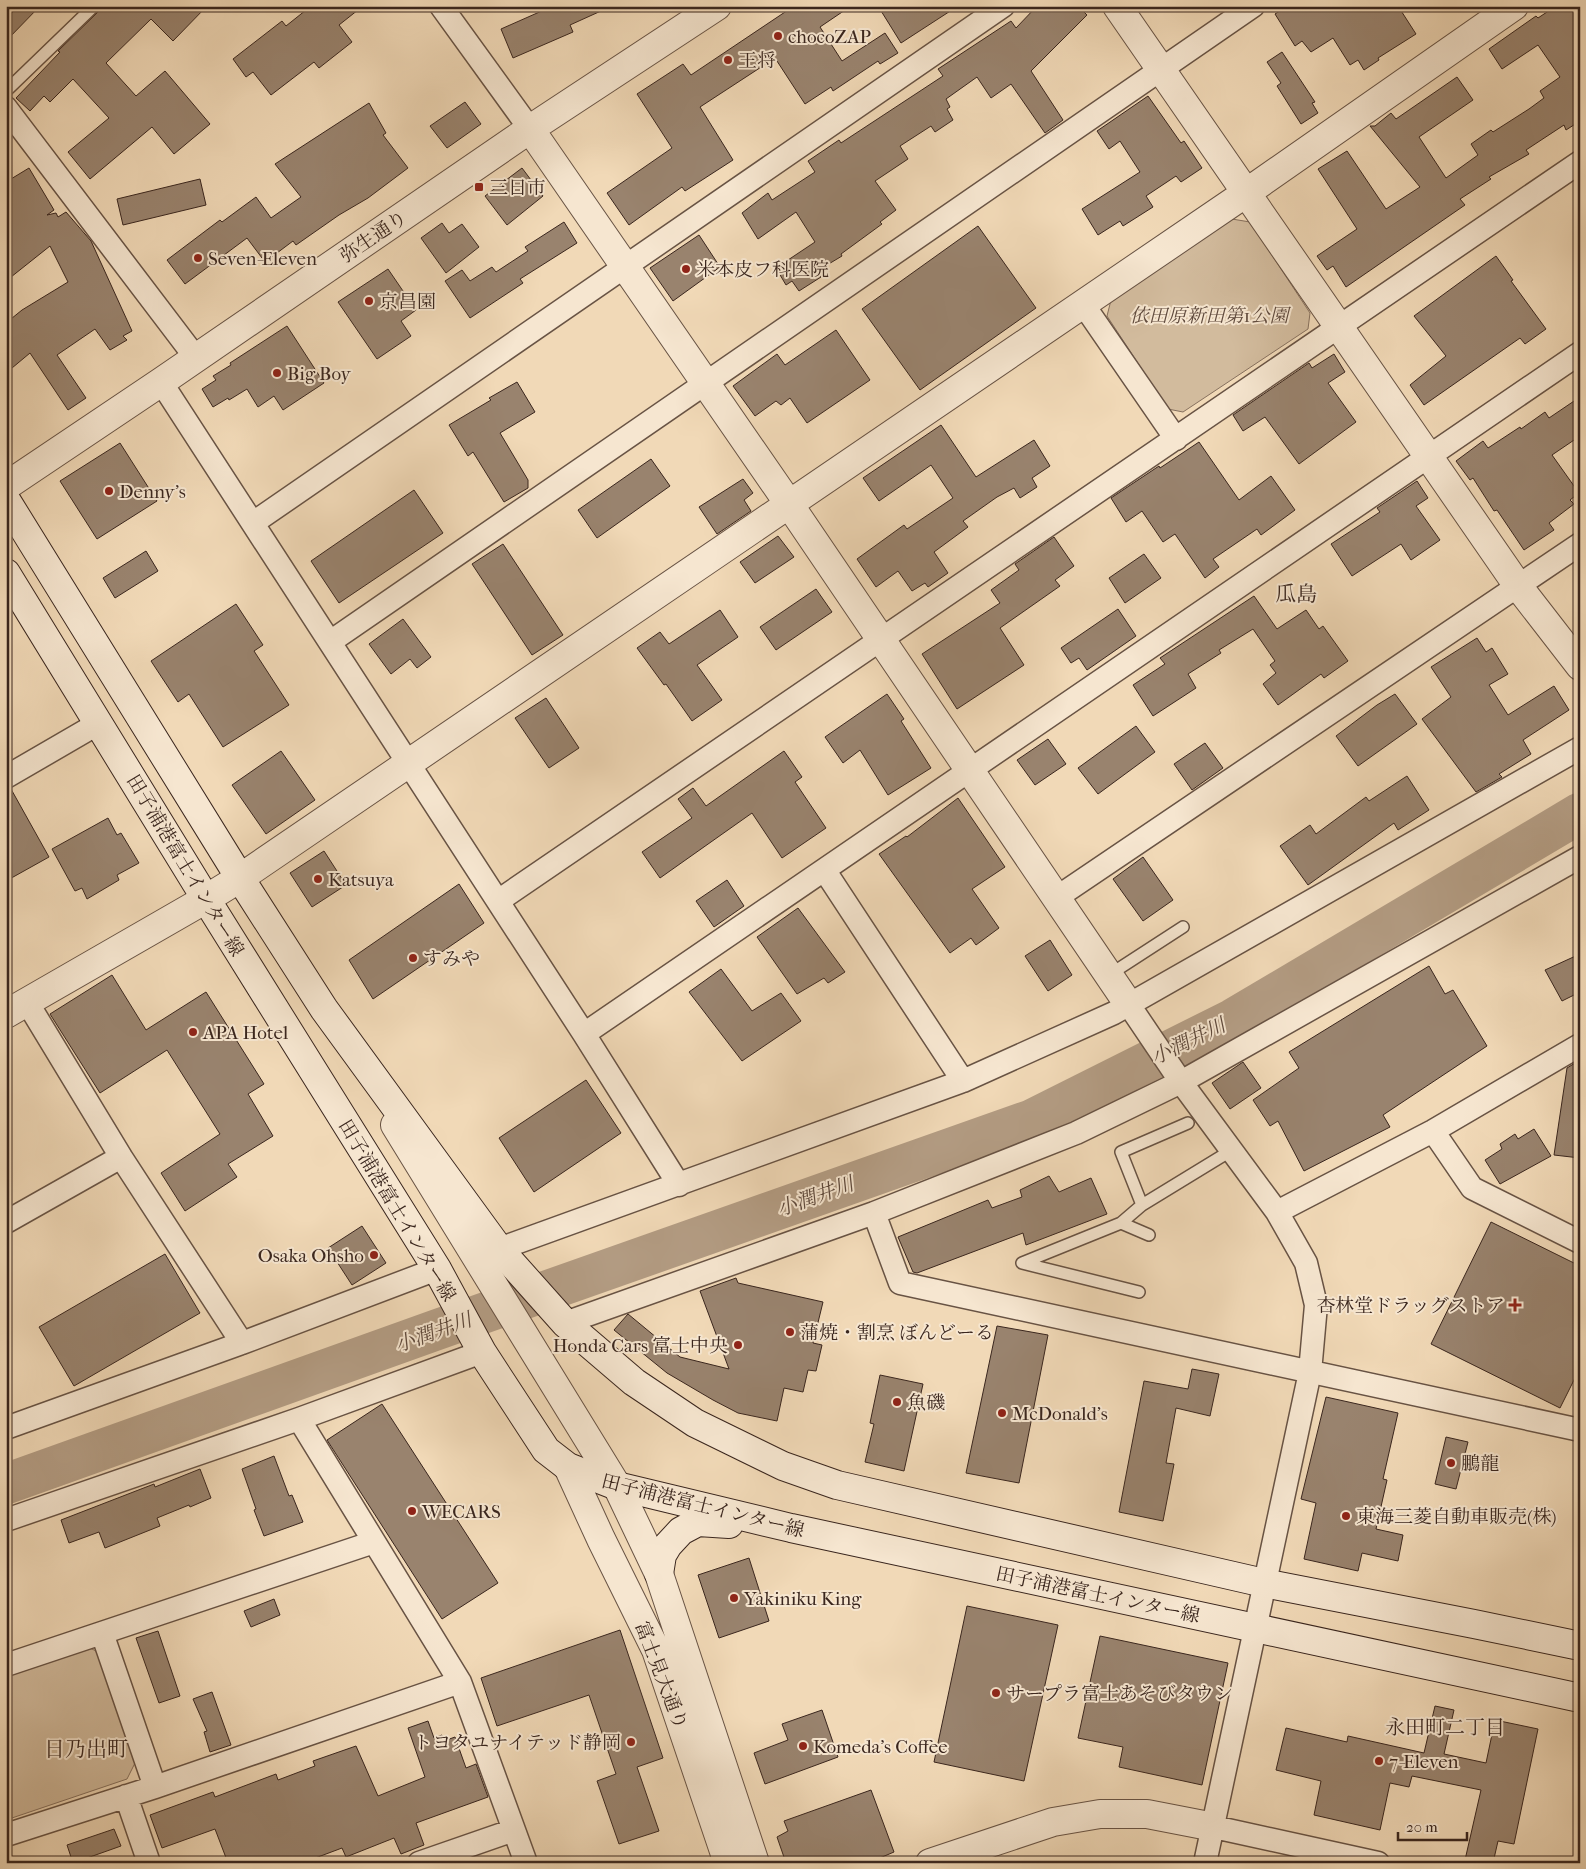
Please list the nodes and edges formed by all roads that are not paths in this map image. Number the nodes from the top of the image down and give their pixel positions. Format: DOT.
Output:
graph roads {
  1 [pos="94,6"];
  2 [pos="441,6"];
  3 [pos="1002,6"];
  4 [pos="1117,6"];
  5 [pos="1252,6"];
  6 [pos="1514,6"];
  7 [pos="707,9"];
  8 [pos="1162,69"];
  9 [pos="6,91"];
  10 [pos="6,108"];
  11 [pos="530,129"];
  12 [pos="1580,162"];
  13 [pos="1246,192"];
  14 [pos="624,266"];
  15 [pos="1083,304"];
  16 [pos="1338,327"];
  17 [pos="1580,353"];
  18 [pos="196,358"];
  19 [pos="161,382"];
  20 [pos="705,383"];
  21 [pos="1176,439"];
  22 [pos="1428,457"];
  23 [pos="6,486"];
  24 [pos="6,500"];
  25 [pos="789,504"];
  26 [pos="253,523"];
  27 [pos="1580,544"];
  28 [pos="6,573"];
  29 [pos="1518,586"];
  30 [pos="882,639"];
  31 [pos="330,642"];
  32 [pos="1580,666"];
  33 [pos="99,723"];
  34 [pos="1580,748"];
  35 [pos="409,764"];
  36 [pos="970,769"];
  37 [pos="6,777"];
  38 [pos="1580,857"];
  39 [pos="824,871"];
  40 [pos="240,878"];
  41 [pos="1056,898"];
  42 [pos="206,899"];
  43 [pos="498,901"];
  44 [pos="1183,927"];
  45 [pos="1108,975"];
  46 [pos="1129,1006"];
  47 [pos="17,1008"];
  48 [pos="324,1009"];
  49 [pos="584,1034"];
  50 [pos="1580,1045"];
  51 [pos="963,1081"];
  52 [pos="1181,1082"];
  53 [pos="1188,1122"];
  54 [pos="1433,1131"];
  55 [pos="1232,1150"];
  56 [pos="121,1157"];
  57 [pos="680,1185"];
  58 [pos="1142,1205"];
  59 [pos="874,1212"];
  60 [pos="1277,1212"];
  61 [pos="6,1222"];
  62 [pos="1121,1224"];
  63 [pos="1149,1235"];
  64 [pos="1580,1242"];
  65 [pos="499,1249"];
  66 [pos="437,1269"];
  67 [pos="1139,1292"];
  68 [pos="565,1323"];
  69 [pos="242,1343"];
  70 [pos="482,1352"];
  71 [pos="1310,1372"];
  72 [pos="298,1419"];
  73 [pos="6,1428"];
  74 [pos="1580,1430"];
  75 [pos="568,1466"];
  76 [pos="617,1486"];
  77 [pos="6,1520"];
  78 [pos="790,1528"];
  79 [pos="374,1542"];
  80 [pos="658,1574"];
  81 [pos="1264,1583"];
  82 [pos="1255,1628"];
  83 [pos="102,1633"];
  84 [pos="1580,1646"];
  85 [pos="6,1665"];
  86 [pos="460,1682"];
  87 [pos="1580,1698"];
  88 [pos="155,1787"];
  89 [pos="126,1796"];
  90 [pos="1214,1827"];
  91 [pos="514,1830"];
  92 [pos="6,1835"];
  93 [pos="149,1863"];
  94 [pos="419,1863"];
  95 [pos="526,1863"];
  96 [pos="728,1863"];
  97 [pos="755,1863"];
  98 [pos="930,1863"];
  99 [pos="1206,1863"];
  100 [pos="1378,1863"];
  1 -- 9 [label="lane"];
  2 -- 11 [label="street"];
  3 -- 14 [label="street"];
  4 -- 8 [label="street"];
  5 -- 8 [label="street"];
  6 -- 13 [label="street"];
  7 -- 11 [label="street, 弥生通り"];
  8 -- 13 [label="street"];
  8 -- 20 [label="street"];
  10 -- 18 [label="street"];
  11 -- 14 [label="street"];
  11 -- 18 [label="street, 弥生通り"];
  12 -- 16 [label="street"];
  13 -- 15 [label="street"];
  13 -- 16 [label="street"];
  14 -- 20 [label="street"];
  14 -- 26 [label="street"];
  15 -- 21 [label="street"];
  15 -- 25 [label="street"];
  16 -- 21 [label="street"];
  16 -- 22 [label="street"];
  17 -- 22 [label="street"];
  18 -- 19 [label="street, 弥生通り"];
  19 -- 23 [label="street, 弥生通り"];
  19 -- 26 [label="street"];
  20 -- 25 [label="street"];
  20 -- 31 [label="street"];
  21 -- 30 [label="street"];
  22 -- 29 [label="street"];
  22 -- 36 [label="street"];
  24 -- 40 [label="street, 田子浦港富士インター線"];
  25 -- 30 [label="street"];
  25 -- 35 [label="street"];
  26 -- 31 [label="street"];
  27 -- 29 [label="street"];
  28 -- 33 [label="street, 田子浦港富士インター線"];
  29 -- 32 [label="street"];
  29 -- 41 [label="street"];
  30 -- 36 [label="street"];
  30 -- 43 [label="street"];
  31 -- 35 [label="street"];
  33 -- 37 [label="street"];
  33 -- 42 [label="street, 田子浦港富士インター線"];
  34 -- 46 [label="street"];
  35 -- 40 [label="street"];
  35 -- 43 [label="street"];
  36 -- 39 [label="street"];
  36 -- 41 [label="street"];
  38 -- 52 [label="street"];
  39 -- 49 [label="street"];
  39 -- 51 [label="street"];
  40 -- 42 [label="street"];
  40 -- 48 [label="street, 田子浦港富士インター線"];
  41 -- 45 [label="street"];
  42 -- 47 [label="street"];
  42 -- 66 [label="street, 田子浦港富士インター線"];
  43 -- 49 [label="street"];
  44 -- 45 [label="lane"];
  45 -- 46 [label="street"];
  46 -- 51 [label="street"];
  46 -- 52 [label="street"];
  47 -- 56 [label="street"];
  48 -- 65 [label="street, 田子浦港富士インター線"];
  48 -- 76 [label="street, 富士見大通り"];
  49 -- 57 [label="street"];
  50 -- 54 [label="street"];
  51 -- 57 [label="street"];
  52 -- 55 [label="street"];
  52 -- 59 [label="street"];
  53 -- 58 [label="lane"];
  54 -- 60 [label="street"];
  54 -- 64 [label="street"];
  55 -- 58 [label="lane"];
  55 -- 60 [label="street"];
  56 -- 61 [label="street"];
  56 -- 69 [label="street"];
  57 -- 65 [label="street"];
  58 -- 62 [label="lane"];
  59 -- 68 [label="street"];
  59 -- 71 [label="street"];
  60 -- 71 [label="street"];
  62 -- 63 [label="lane"];
  62 -- 67 [label="lane"];
  65 -- 68 [label="street, 田子浦港富士インター線"];
  66 -- 69 [label="street"];
  66 -- 70 [label="street, 田子浦港富士インター線"];
  68 -- 81 [label="street, 田子浦港富士インター線"];
  69 -- 73 [label="street"];
  70 -- 72 [label="street"];
  70 -- 75 [label="street, 田子浦港富士インター線"];
  71 -- 74 [label="street"];
  71 -- 81 [label="street"];
  72 -- 77 [label="street"];
  72 -- 79 [label="street"];
  75 -- 76 [label="street, 田子浦港富士インター線"];
  75 -- 96 [label="street, 富士見大通り"];
  76 -- 78 [label="street, 田子浦港富士インター線"];
  76 -- 80 [label="street, 富士見大通り"];
  78 -- 80 [label="street"];
  78 -- 82 [label="street, 田子浦港富士インター線"];
  79 -- 83 [label="street"];
  79 -- 86 [label="street"];
  80 -- 97 [label="street, 富士見大通り"];
  81 -- 82 [label="street"];
  81 -- 84 [label="street, 田子浦港富士インター線"];
  82 -- 87 [label="street, 田子浦港富士インター線"];
  82 -- 90 [label="street"];
  83 -- 85 [label="street"];
  83 -- 88 [label="street"];
  86 -- 88 [label="street"];
  86 -- 91 [label="street"];
  88 -- 89 [label="street"];
  89 -- 92 [label="street"];
  89 -- 93 [label="street"];
  90 -- 98 [label="street"];
  90 -- 99 [label="street"];
  90 -- 100 [label="street"];
  91 -- 94 [label="street"];
  91 -- 95 [label="street"];
}
